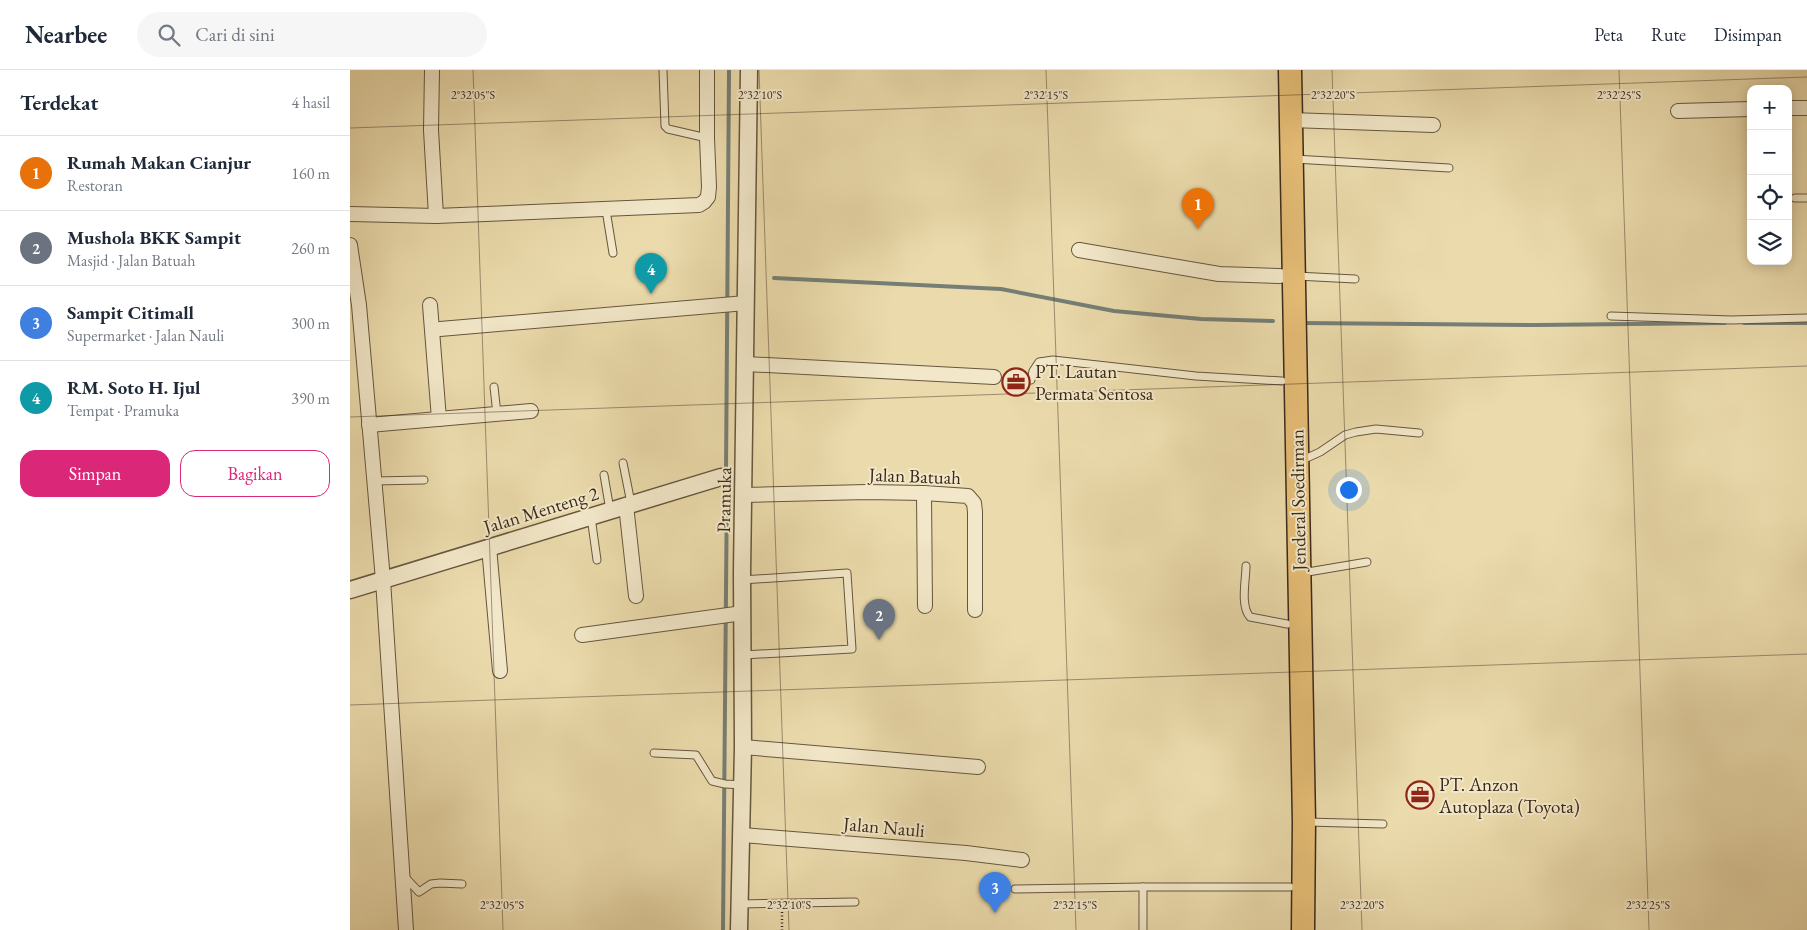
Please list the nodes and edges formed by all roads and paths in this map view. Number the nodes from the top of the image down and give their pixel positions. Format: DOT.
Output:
graph roads {
  1 [pos="432,70"];
  2 [pos="663,70"];
  3 [pos="707,70"];
  4 [pos="749,70"];
  5 [pos="1276,70"];
  6 [pos="1290,70"];
  7 [pos="1792,108"];
  8 [pos="1807,108"];
  9 [pos="1747,109"];
  10 [pos="1678,111"];
  11 [pos="1291,120"];
  12 [pos="1433,125"];
  13 [pos="706,138"];
  14 [pos="1292,159"];
  15 [pos="1449,168"];
  16 [pos="1795,198"];
  17 [pos="1807,198"];
  18 [pos="606,210"];
  19 [pos="350,214"];
  20 [pos="436,216"];
  21 [pos="350,245"];
  22 [pos="1079,250"];
  23 [pos="613,253"];
  24 [pos="1287,276"];
  25 [pos="1356,279"];
  26 [pos="739,304"];
  27 [pos="354,305"];
  28 [pos="430,305"];
  29 [pos="1611,316"];
  30 [pos="1807,318"];
  31 [pos="440,329"];
  32 [pos="746,364"];
  33 [pos="994,377"];
  34 [pos="1031,380"];
  35 [pos="1282,381"];
  36 [pos="494,387"];
  37 [pos="531,412"];
  38 [pos="497,414"];
  39 [pos="439,419"];
  40 [pos="369,425"];
  41 [pos="1419,433"];
  42 [pos="1298,462"];
  43 [pos="623,464"];
  44 [pos="733,474"];
  45 [pos="604,475"];
  46 [pos="424,480"];
  47 [pos="374,482"];
  48 [pos="924,493"];
  49 [pos="744,495"];
  50 [pos="629,504"];
  51 [pos="610,510"];
  52 [pos="1292,511"];
  53 [pos="591,516"];
  54 [pos="489,547"];
  55 [pos="597,560"];
  56 [pos="1367,562"];
  57 [pos="1246,566"];
  58 [pos="1299,573"];
  59 [pos="383,580"];
  60 [pos="742,580"];
  61 [pos="350,590"];
  62 [pos="636,596"];
  63 [pos="925,606"];
  64 [pos="975,610"];
  65 [pos="737,614"];
  66 [pos="1287,624"];
  67 [pos="582,635"];
  68 [pos="742,654"];
  69 [pos="500,671"];
  70 [pos="744,747"];
  71 [pos="654,753"];
  72 [pos="978,767"];
  73 [pos="743,785"];
  74 [pos="1304,822"];
  75 [pos="1383,824"];
  76 [pos="742,835"];
  77 [pos="1022,860"];
  78 [pos="402,874"];
  79 [pos="462,884"];
  80 [pos="1143,887"];
  81 [pos="1290,887"];
  82 [pos="1015,889"];
  83 [pos="855,902"];
  84 [pos="782,903"];
  85 [pos="740,904"];
  86 [pos="406,930"];
  87 [pos="739,930"];
  88 [pos="782,930"];
  89 [pos="1143,930"];
  90 [pos="1290,930"];
  91 [pos="1303,930"];
  1 -- 20 [label="street"];
  2 -- 13 [label="lane"];
  3 -- 13 [label="street"];
  4 -- 26 [label="street, Pramuka"];
  5 -- 24 [label="highway, Jenderal Soedirman"];
  6 -- 11 [label="highway, Jenderal Soedirman"];
  7 -- 8 [label="street"];
  9 -- 10 [label="street"];
  11 -- 12 [label="street"];
  11 -- 14 [label="highway, Jenderal Soedirman"];
  13 -- 18 [label="street"];
  14 -- 15 [label="lane"];
  14 -- 24 [label="highway, Jenderal Soedirman"];
  16 -- 17 [label="lane"];
  18 -- 20 [label="street"];
  18 -- 23 [label="lane"];
  19 -- 20 [label="street"];
  21 -- 27 [label="street"];
  22 -- 24 [label="street"];
  24 -- 25 [label="lane"];
  24 -- 35 [label="highway, Jenderal Soedirman"];
  24 -- 42 [label="highway, Jenderal Soedirman"];
  26 -- 31 [label="street"];
  26 -- 32 [label="street, Pramuka"];
  27 -- 40 [label="street"];
  28 -- 39 [label="street"];
  29 -- 30 [label="lane"];
  32 -- 33 [label="street"];
  32 -- 44 [label="street, Pramuka"];
  34 -- 35 [label="lane"];
  35 -- 52 [label="highway, Jenderal Soedirman"];
  36 -- 38 [label="lane"];
  37 -- 38 [label="street"];
  38 -- 39 [label="street"];
  39 -- 40 [label="street"];
  40 -- 47 [label="street"];
  41 -- 42 [label="lane"];
  42 -- 52 [label="highway, Jenderal Soedirman"];
  43 -- 50 [label="lane"];
  44 -- 49 [label="street, Pramuka"];
  44 -- 50 [label="street, Jalan Menteng 2"];
  45 -- 51 [label="lane"];
  46 -- 47 [label="lane"];
  47 -- 59 [label="street"];
  48 -- 49 [label="street, Jalan Batuah"];
  48 -- 63 [label="street"];
  48 -- 64 [label="street, Jalan Batuah"];
  49 -- 60 [label="street, Pramuka"];
  50 -- 51 [label="street, Jalan Menteng 2"];
  50 -- 62 [label="street"];
  51 -- 53 [label="street, Jalan Menteng 2"];
  52 -- 58 [label="highway, Jenderal Soedirman"];
  52 -- 66 [label="highway, Jenderal Soedirman"];
  53 -- 54 [label="street, Jalan Menteng 2"];
  53 -- 55 [label="lane"];
  54 -- 59 [label="street, Jalan Menteng 2"];
  54 -- 69 [label="street"];
  56 -- 58 [label="lane"];
  57 -- 66 [label="lane"];
  58 -- 74 [label="highway, Jenderal Soedirman"];
  59 -- 61 [label="street, Jalan Menteng 2"];
  59 -- 78 [label="street"];
  60 -- 65 [label="street, Pramuka"];
  60 -- 68 [label="lane"];
  65 -- 67 [label="street"];
  65 -- 68 [label="street, Pramuka"];
  66 -- 81 [label="highway, Jenderal Soedirman"];
  68 -- 70 [label="street, Pramuka"];
  70 -- 72 [label="street"];
  70 -- 73 [label="street, Pramuka"];
  71 -- 73 [label="lane"];
  73 -- 76 [label="street, Pramuka"];
  74 -- 75 [label="lane"];
  74 -- 91 [label="highway, Jenderal Soedirman"];
  76 -- 77 [label="street, Jalan Nauli"];
  76 -- 85 [label="street, Pramuka"];
  78 -- 79 [label="lane"];
  78 -- 86 [label="street"];
  80 -- 81 [label="lane"];
  80 -- 82 [label="lane"];
  80 -- 89 [label="lane"];
  81 -- 90 [label="highway, Jenderal Soedirman"];
  83 -- 84 [label="lane"];
  84 -- 85 [label="lane"];
  84 -- 88 [label="path"];
  85 -- 87 [label="street, Pramuka"];
}
